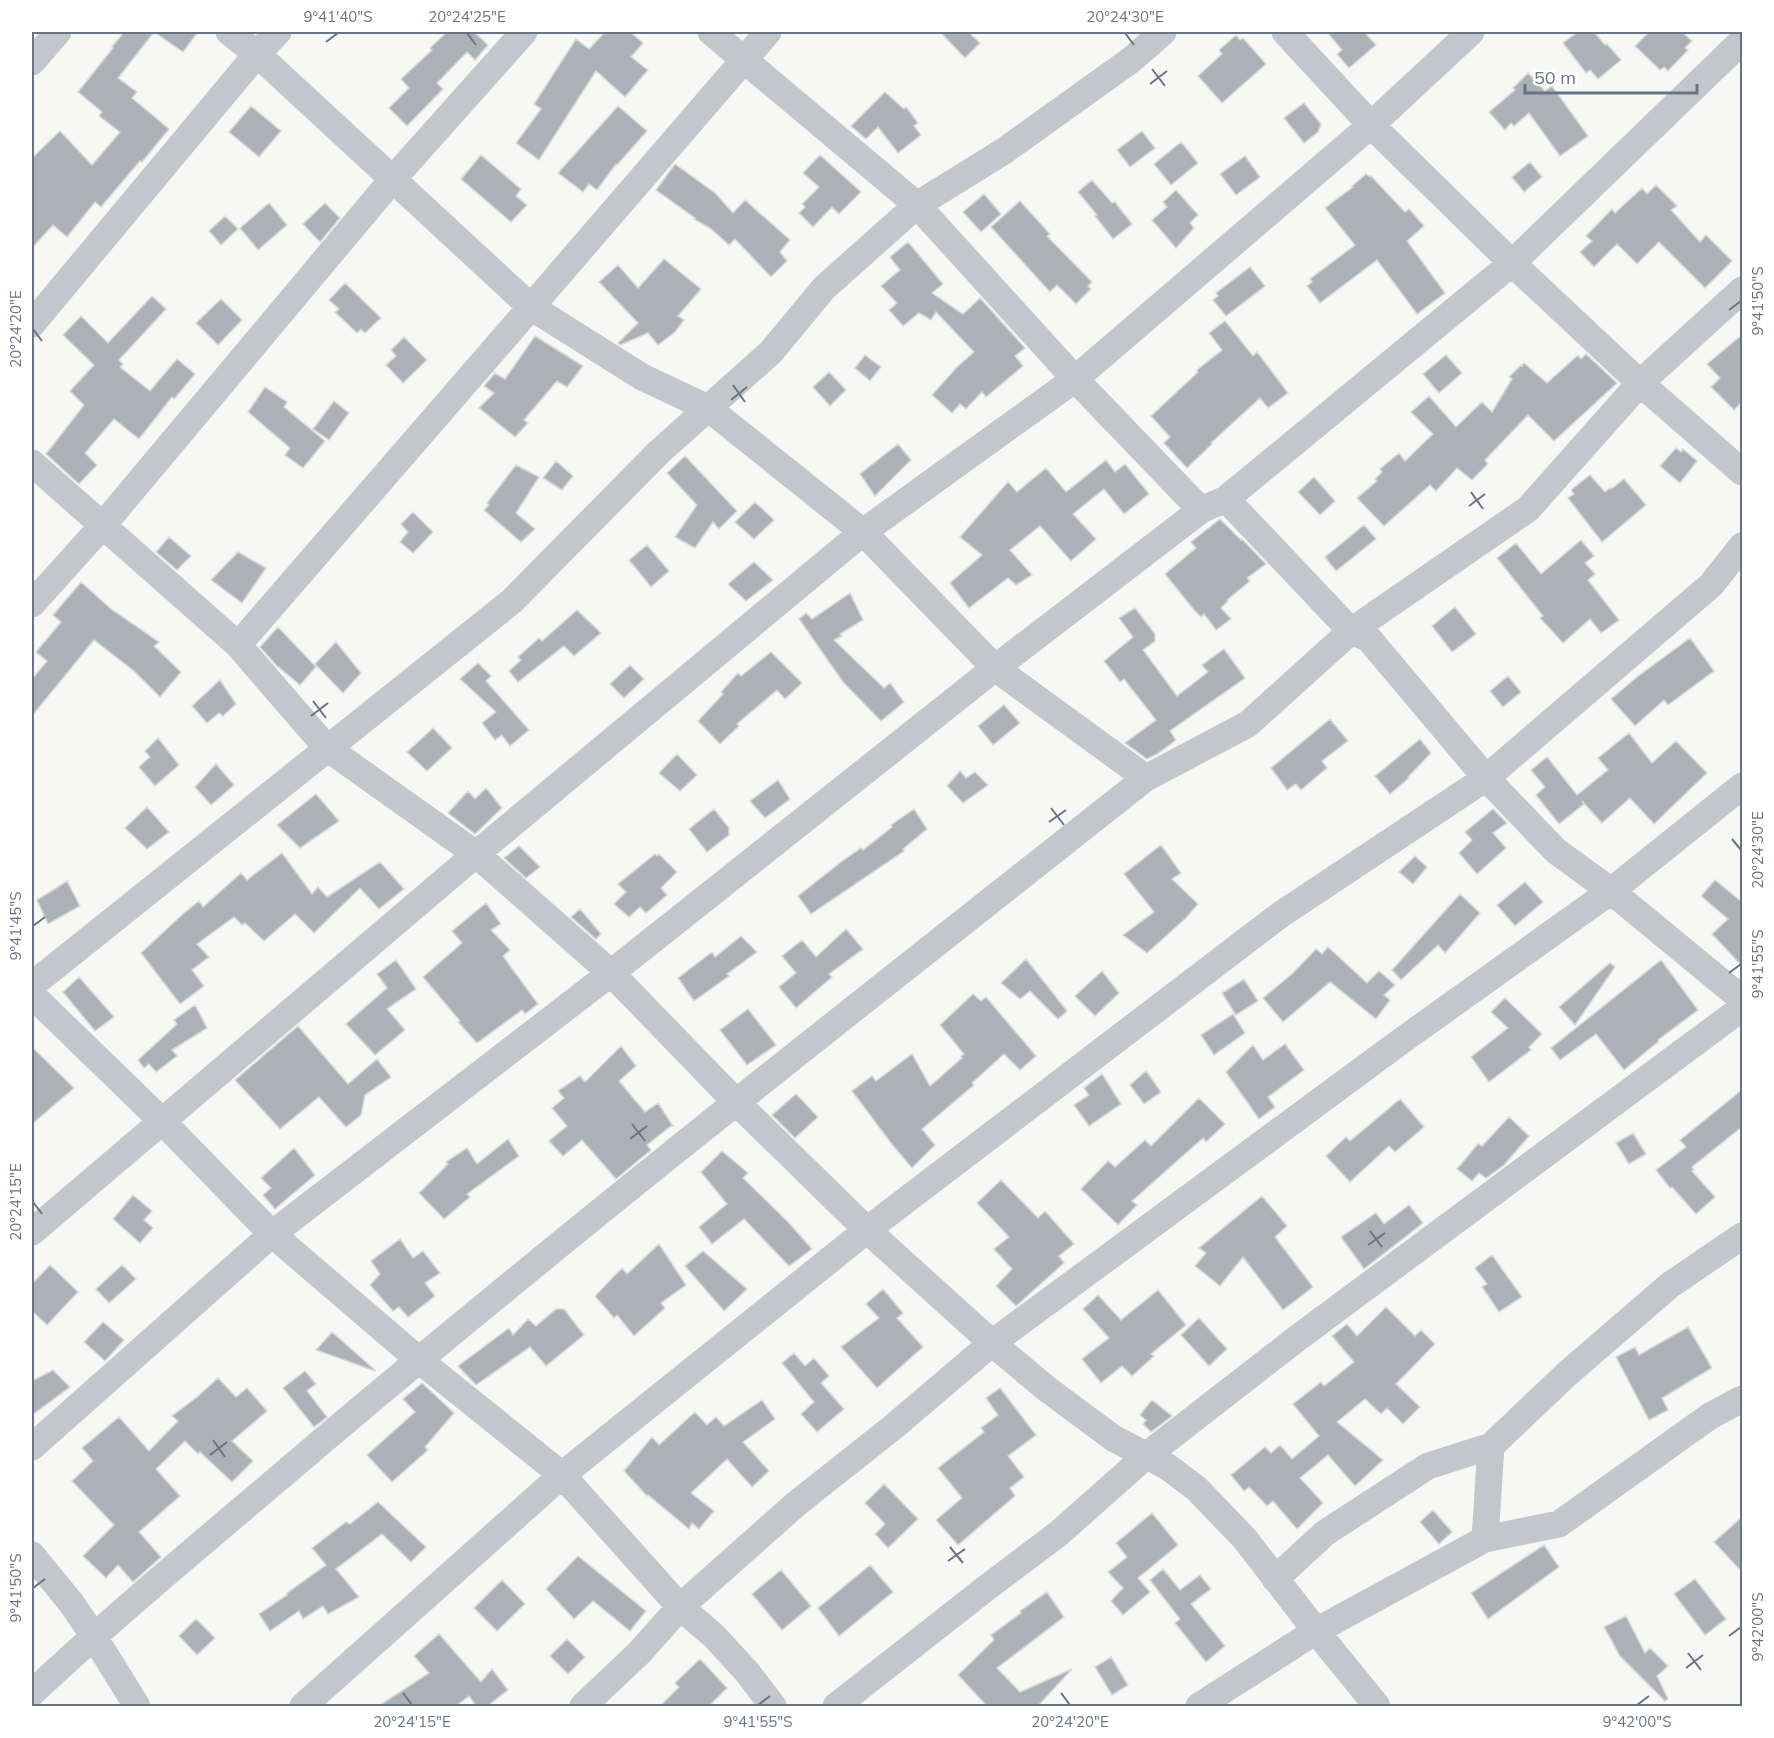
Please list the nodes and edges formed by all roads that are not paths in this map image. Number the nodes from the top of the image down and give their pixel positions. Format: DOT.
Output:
graph roads {
  1 [pos="58,32"];
  2 [pos="229,32"];
  3 [pos="278,32"];
  4 [pos="524,32"];
  5 [pos="711,32"];
  6 [pos="768,32"];
  7 [pos="1163,32"];
  8 [pos="1285,32"];
  9 [pos="1471,32"];
  10 [pos="1743,41"];
  11 [pos="257,54"];
  12 [pos="744,59"];
  13 [pos="32,62"];
  14 [pos="1371,125"];
  15 [pos="392,180"];
  16 [pos="917,205"];
  17 [pos="1512,263"];
  18 [pos="1743,290"];
  19 [pos="531,307"];
  20 [pos="32,324"];
  21 [pos="1075,379"];
  22 [pos="1640,383"];
  23 [pos="708,408"];
  24 [pos="32,463"];
  25 [pos="1743,472"];
  26 [pos="1226,499"];
  27 [pos="1201,510"];
  28 [pos="102,525"];
  29 [pos="863,532"];
  30 [pos="1743,546"];
  31 [pos="32,604"];
  32 [pos="1351,631"];
  33 [pos="238,645"];
  34 [pos="995,668"];
  35 [pos="327,748"];
  36 [pos="1146,778"];
  37 [pos="1486,778"];
  38 [pos="1743,786"];
  39 [pos="476,854"];
  40 [pos="1611,891"];
  41 [pos="611,973"];
  42 [pos="32,985"];
  43 [pos="32,995"];
  44 [pos="1743,999"];
  45 [pos="1743,1008"];
  46 [pos="736,1102"];
  47 [pos="162,1121"];
  48 [pos="867,1230"];
  49 [pos="32,1232"];
  50 [pos="273,1234"];
  51 [pos="1743,1236"];
  52 [pos="992,1343"];
  53 [pos="419,1360"];
  54 [pos="1743,1399"];
  55 [pos="1491,1446"];
  56 [pos="32,1447"];
  57 [pos="1147,1455"];
  58 [pos="562,1475"];
  59 [pos="1485,1539"];
  60 [pos="32,1555"];
  61 [pos="1275,1579"];
  62 [pos="680,1607"];
  63 [pos="1316,1631"];
  64 [pos="93,1635"];
  65 [pos="32,1693"];
  66 [pos="137,1707"];
  67 [pos="303,1707"];
  68 [pos="583,1707"];
  69 [pos="773,1707"];
  70 [pos="836,1707"];
  71 [pos="1199,1707"];
  72 [pos="1377,1707"];
  1 -- 13 [label="street"];
  2 -- 11 [label="street"];
  3 -- 11 [label="street"];
  4 -- 15 [label="street"];
  5 -- 12 [label="street"];
  6 -- 12 [label="street"];
  7 -- 16 [label="street"];
  8 -- 14 [label="street"];
  9 -- 14 [label="street"];
  10 -- 17 [label="street"];
  11 -- 15 [label="street"];
  11 -- 20 [label="street"];
  12 -- 16 [label="street"];
  12 -- 19 [label="street"];
  14 -- 17 [label="street"];
  14 -- 21 [label="street"];
  15 -- 19 [label="street"];
  15 -- 28 [label="street"];
  16 -- 21 [label="street"];
  16 -- 23 [label="street"];
  17 -- 22 [label="street"];
  17 -- 26 [label="street"];
  18 -- 22 [label="street"];
  19 -- 23 [label="street"];
  19 -- 33 [label="street"];
  21 -- 27 [label="street"];
  21 -- 29 [label="street"];
  22 -- 25 [label="street"];
  22 -- 32 [label="street"];
  23 -- 29 [label="street"];
  23 -- 35 [label="street"];
  24 -- 28 [label="street"];
  26 -- 27 [label="street"];
  26 -- 32 [label="street"];
  27 -- 34 [label="street"];
  28 -- 31 [label="street"];
  28 -- 33 [label="street"];
  29 -- 34 [label="street"];
  29 -- 39 [label="street"];
  30 -- 37 [label="street"];
  32 -- 36 [label="street"];
  32 -- 37 [label="street"];
  33 -- 35 [label="street"];
  34 -- 36 [label="street"];
  34 -- 41 [label="street"];
  35 -- 39 [label="street"];
  35 -- 42 [label="street"];
  36 -- 46 [label="street"];
  37 -- 40 [label="street"];
  37 -- 48 [label="street"];
  38 -- 40 [label="street"];
  39 -- 41 [label="street"];
  39 -- 47 [label="street"];
  40 -- 44 [label="street"];
  40 -- 52 [label="street"];
  41 -- 46 [label="street"];
  41 -- 50 [label="street"];
  43 -- 47 [label="street"];
  45 -- 57 [label="street"];
  46 -- 48 [label="street"];
  46 -- 53 [label="street"];
  47 -- 49 [label="street"];
  47 -- 50 [label="street"];
  48 -- 52 [label="street"];
  48 -- 58 [label="street"];
  50 -- 53 [label="street"];
  50 -- 56 [label="street"];
  51 -- 55 [label="street"];
  52 -- 57 [label="street"];
  52 -- 62 [label="street"];
  53 -- 58 [label="street"];
  53 -- 64 [label="street"];
  54 -- 59 [label="street"];
  55 -- 59 [label="street"];
  55 -- 61 [label="street"];
  57 -- 61 [label="street"];
  57 -- 70 [label="street"];
  58 -- 62 [label="street"];
  58 -- 67 [label="street"];
  59 -- 63 [label="street"];
  60 -- 64 [label="street"];
  61 -- 63 [label="street"];
  62 -- 68 [label="street"];
  62 -- 69 [label="street"];
  63 -- 71 [label="street"];
  63 -- 72 [label="street"];
  64 -- 65 [label="street"];
  64 -- 66 [label="street"];
}
